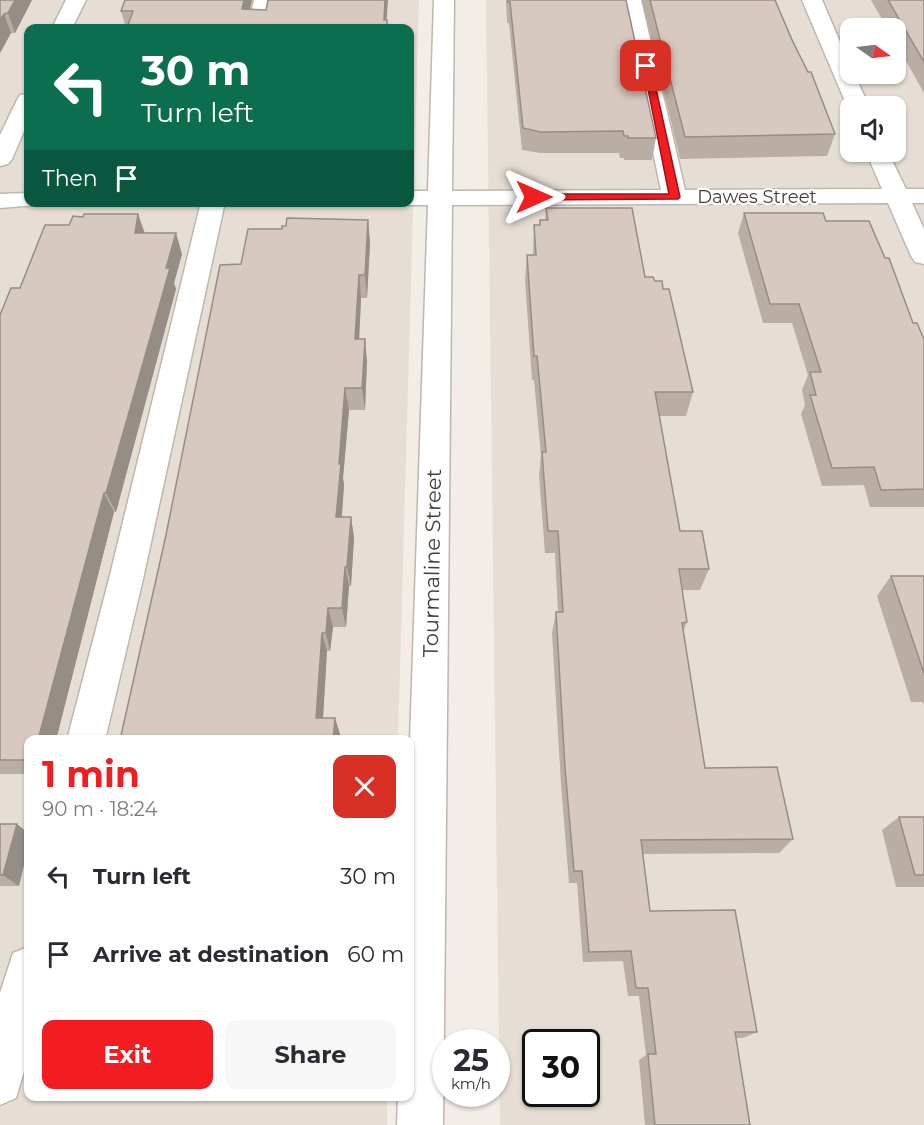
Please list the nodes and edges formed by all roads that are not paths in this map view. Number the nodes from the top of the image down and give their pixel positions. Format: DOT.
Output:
graph roads {
  1 [pos="76,0"];
  2 [pos="264,0"];
  3 [pos="444,0"];
  4 [pos="631,0"];
  5 [pos="812,0"];
  6 [pos="65,24"];
  7 [pos="259,24"];
  8 [pos="854,96"];
  9 [pos="24,108"];
  10 [pos="0,159"];
  11 [pos="882,162"];
  12 [pos="897,196"];
  13 [pos="924,196"];
  14 [pos="675,197"];
  15 [pos="425,198"];
  16 [pos="24,200"];
  17 [pos="0,201"];
  18 [pos="212,207"];
  19 [pos="924,256"];
  20 [pos="87,735"];
  21 [pos="24,984"];
  22 [pos="0,1082"];
  23 [pos="420,1125"];
  1 -- 6 [label="street"];
  2 -- 7 [label="street"];
  3 -- 15 [label="street, Tourmaline Street"];
  4 -- 14 [label="street"];
  5 -- 8 [label="street"];
  9 -- 10 [label="street"];
  11 -- 12 [label="street"];
  12 -- 13 [label="street, Dawes Street"];
  12 -- 14 [label="street, Dawes Street"];
  12 -- 19 [label="street"];
  14 -- 15 [label="street, Dawes Street"];
  15 -- 23 [label="street, Tourmaline Street"];
  16 -- 17 [label="street"];
  18 -- 20 [label="street"];
  21 -- 22 [label="street"];
}
